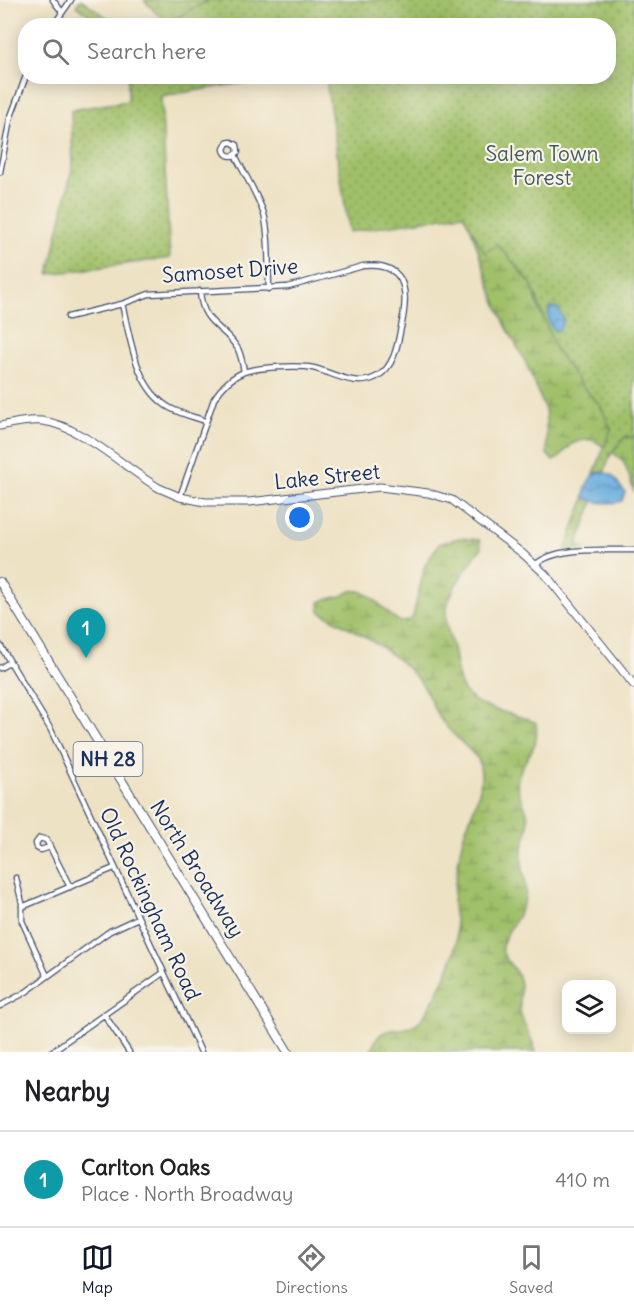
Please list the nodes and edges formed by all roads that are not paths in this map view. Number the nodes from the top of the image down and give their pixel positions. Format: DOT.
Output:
graph roads {
  1 [pos="53,0"];
  2 [pos="71,0"];
  3 [pos="62,12"];
  4 [pos="58,18"];
  5 [pos="23,84"];
  6 [pos="235,155"];
  7 [pos="0,172"];
  8 [pos="268,289"];
  9 [pos="200,291"];
  10 [pos="122,304"];
  11 [pos="68,317"];
  12 [pos="244,372"];
  13 [pos="205,421"];
  14 [pos="0,426"];
  15 [pos="180,497"];
  16 [pos="634,550"];
  17 [pos="536,565"];
  18 [pos="0,582"];
  19 [pos="0,645"];
  20 [pos="10,662"];
  21 [pos="0,668"];
  22 [pos="634,685"];
  23 [pos="50,847"];
  24 [pos="114,868"];
  25 [pos="16,878"];
  26 [pos="70,887"];
  27 [pos="22,907"];
  28 [pos="138,918"];
  29 [pos="164,973"];
  30 [pos="48,976"];
  31 [pos="0,1006"];
  32 [pos="104,1014"];
  33 [pos="60,1046"];
  34 [pos="51,1052"];
  35 [pos="64,1052"];
  36 [pos="129,1052"];
  37 [pos="201,1052"];
  38 [pos="288,1052"];
  1 -- 3 [label="street"];
  2 -- 3 [label="street"];
  3 -- 4 [label="street"];
  5 -- 7 [label="street"];
  6 -- 8 [label="street"];
  8 -- 9 [label="street, Samoset Drive"];
  8 -- 12 [label="street, Samoset Drive"];
  9 -- 10 [label="street, Samoset Drive"];
  9 -- 12 [label="street"];
  10 -- 11 [label="street, Samoset Drive"];
  10 -- 13 [label="street"];
  12 -- 13 [label="street"];
  13 -- 15 [label="street"];
  14 -- 15 [label="street, Lake Street"];
  15 -- 17 [label="street, Lake Street"];
  16 -- 17 [label="street"];
  17 -- 22 [label="street, Lake Street"];
  18 -- 38 [label="main road, North Broadway / NH 28"];
  19 -- 20 [label="street, Old Rockingham Road"];
  20 -- 21 [label="street"];
  20 -- 24 [label="street, Old Rockingham Road"];
  23 -- 26 [label="street"];
  24 -- 26 [label="street"];
  24 -- 28 [label="street, Old Rockingham Road"];
  25 -- 27 [label="street"];
  26 -- 27 [label="street"];
  27 -- 30 [label="street"];
  28 -- 29 [label="street, Old Rockingham Road"];
  28 -- 30 [label="street"];
  29 -- 32 [label="street"];
  29 -- 37 [label="street, Old Rockingham Road"];
  30 -- 31 [label="street"];
  32 -- 33 [label="street"];
  32 -- 36 [label="street"];
  33 -- 34 [label="street"];
  33 -- 35 [label="street"];
}
